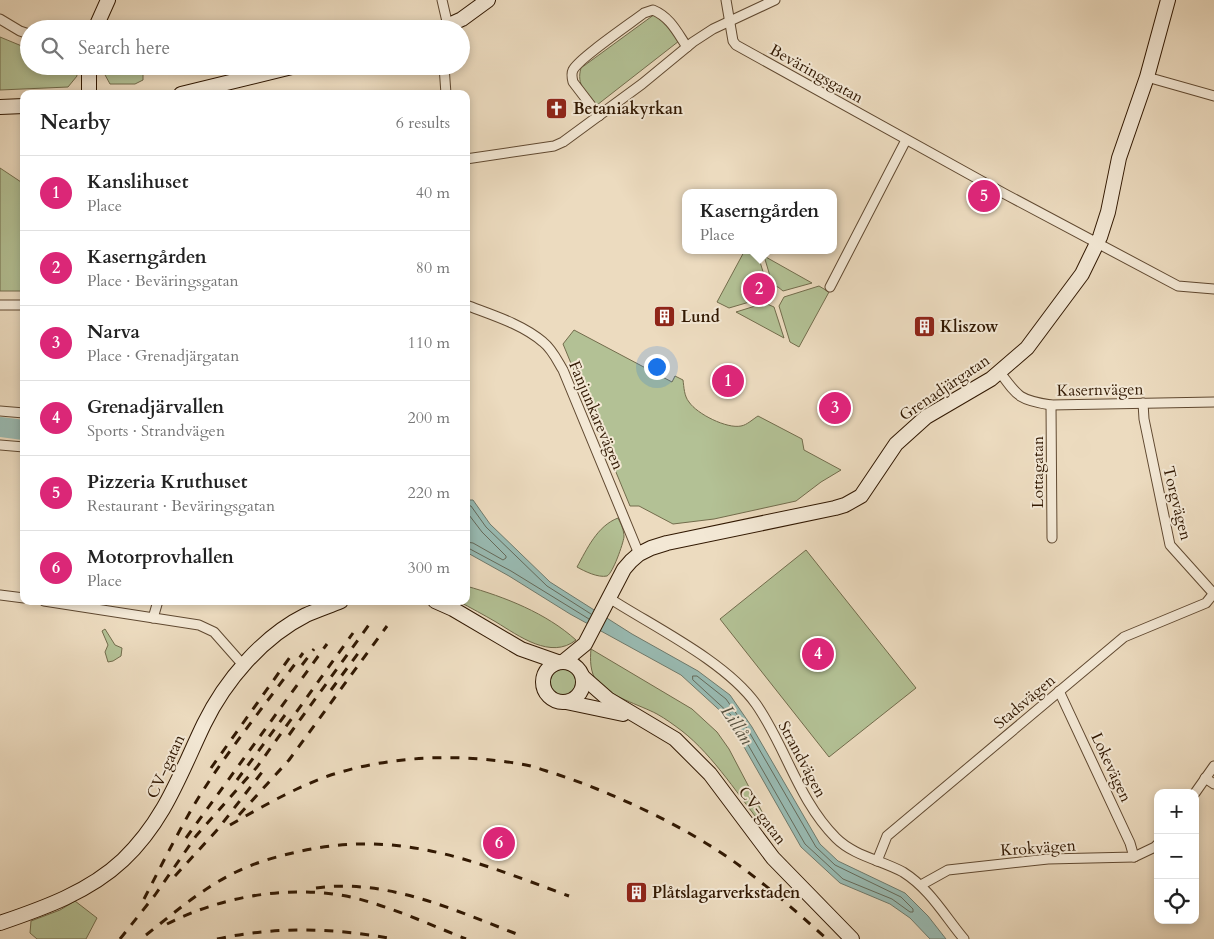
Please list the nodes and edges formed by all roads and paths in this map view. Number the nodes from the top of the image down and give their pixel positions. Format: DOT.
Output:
graph roads {
  1 [pos="108,0"];
  2 [pos="442,0"];
  3 [pos="488,0"];
  4 [pos="726,0"];
  5 [pos="775,0"];
  6 [pos="1168,0"];
  7 [pos="0,19"];
  8 [pos="99,20"];
  9 [pos="443,20"];
  10 [pos="460,20"];
  11 [pos="729,21"];
  12 [pos="20,31"];
  13 [pos="687,47"];
  14 [pos="88,75"];
  15 [pos="259,75"];
  16 [pos="445,75"];
  17 [pos="1148,77"];
  18 [pos="89,90"];
  19 [pos="197,90"];
  20 [pos="446,90"];
  21 [pos="1214,96"];
  22 [pos="20,106"];
  23 [pos="0,107"];
  24 [pos="598,116"];
  25 [pos="906,140"];
  26 [pos="470,158"];
  27 [pos="1097,243"];
  28 [pos="830,287"];
  29 [pos="1214,289"];
  30 [pos="0,305"];
  31 [pos="20,306"];
  32 [pos="470,307"];
  33 [pos="999,371"];
  34 [pos="1214,402"];
  35 [pos="1143,403"];
  36 [pos="1051,405"];
  37 [pos="0,411"];
  38 [pos="20,412"];
  39 [pos="0,445"];
  40 [pos="20,447"];
  41 [pos="1052,538"];
  42 [pos="639,554"];
  43 [pos="1214,594"];
  44 [pos="0,595"];
  45 [pos="20,598"];
  46 [pos="606,604"];
  47 [pos="70,605"];
  48 [pos="157,605"];
  49 [pos="331,605"];
  50 [pos="444,605"];
  51 [pos="153,618"];
  52 [pos="585,644"];
  53 [pos="521,649"];
  54 [pos="561,662"];
  55 [pos="244,666"];
  56 [pos="582,676"];
  57 [pos="542,682"];
  58 [pos="1059,691"];
  59 [pos="566,702"];
  60 [pos="641,718"];
  61 [pos="1214,766"];
  62 [pos="1205,778"];
  63 [pos="1214,784"];
  64 [pos="1197,789"];
  65 [pos="1154,847"];
  66 [pos="1134,857"];
  67 [pos="877,861"];
  68 [pos="922,885"];
  69 [pos="0,923"];
  70 [pos="852,939"];
  71 [pos="964,939"];
  1 -- 8 [label="street"];
  2 -- 9 [label="street"];
  3 -- 10 [label="street"];
  4 -- 11 [label="street, Beväringsgatan"];
  5 -- 11 [label="street"];
  6 -- 17 [label="street, Grenadjärgatan"];
  7 -- 12 [label="street"];
  11 -- 13 [label="street"];
  11 -- 25 [label="street, Beväringsgatan"];
  13 -- 24 [label="street"];
  13 -- 24 [label="street"];
  14 -- 18 [label="street"];
  15 -- 19 [label="street"];
  16 -- 20 [label="street"];
  17 -- 21 [label="street"];
  17 -- 27 [label="street, Grenadjärgatan"];
  22 -- 23 [label="street"];
  24 -- 26 [label="street"];
  25 -- 27 [label="street, Beväringsgatan"];
  25 -- 28 [label="street"];
  27 -- 29 [label="street, Beväringsgatan"];
  27 -- 33 [label="street, Grenadjärgatan"];
  30 -- 31 [label="street"];
  32 -- 42 [label="street, Fanjunkarevägen"];
  33 -- 36 [label="street, Kasernvägen"];
  33 -- 42 [label="street, Grenadjärgatan"];
  34 -- 35 [label="street, Kasernvägen"];
  35 -- 36 [label="street, Kasernvägen"];
  35 -- 43 [label="street, Torgvägen"];
  36 -- 41 [label="street, Lottagatan"];
  37 -- 38 [label="street"];
  39 -- 40 [label="street"];
  42 -- 46 [label="street, Grenadjärgatan"];
  43 -- 58 [label="street, Stadsvägen"];
  44 -- 45 [label="street"];
  46 -- 52 [label="street, Grenadjärgatan"];
  46 -- 67 [label="street, Strandvägen"];
  47 -- 51 [label="street"];
  48 -- 51 [label="street"];
  49 -- 55 [label="street, CV-gatan"];
  50 -- 53 [label="street"];
  51 -- 55 [label="street"];
  52 -- 54 [label="street, Grenadjärgatan"];
  52 -- 56 [label="street, Grenadjärgatan"];
  53 -- 54 [label="street"];
  53 -- 57 [label="street"];
  54 -- 56 [label="street"];
  54 -- 57 [label="street"];
  55 -- 69 [label="street, CV-gatan"];
  56 -- 59 [label="street"];
  56 -- 60 [label="street, CV-gatan"];
  57 -- 59 [label="street"];
  58 -- 66 [label="street, Lokevägen"];
  58 -- 67 [label="street, Stadsvägen"];
  59 -- 60 [label="street, CV-gatan"];
  60 -- 70 [label="street, CV-gatan"];
  61 -- 62 [label="street"];
  62 -- 63 [label="street"];
  62 -- 64 [label="street"];
  65 -- 66 [label="street, Krokvägen"];
  66 -- 68 [label="street, Krokvägen"];
  67 -- 68 [label="street, Strandvägen"];
  68 -- 71 [label="street, Strandvägen"];
}
